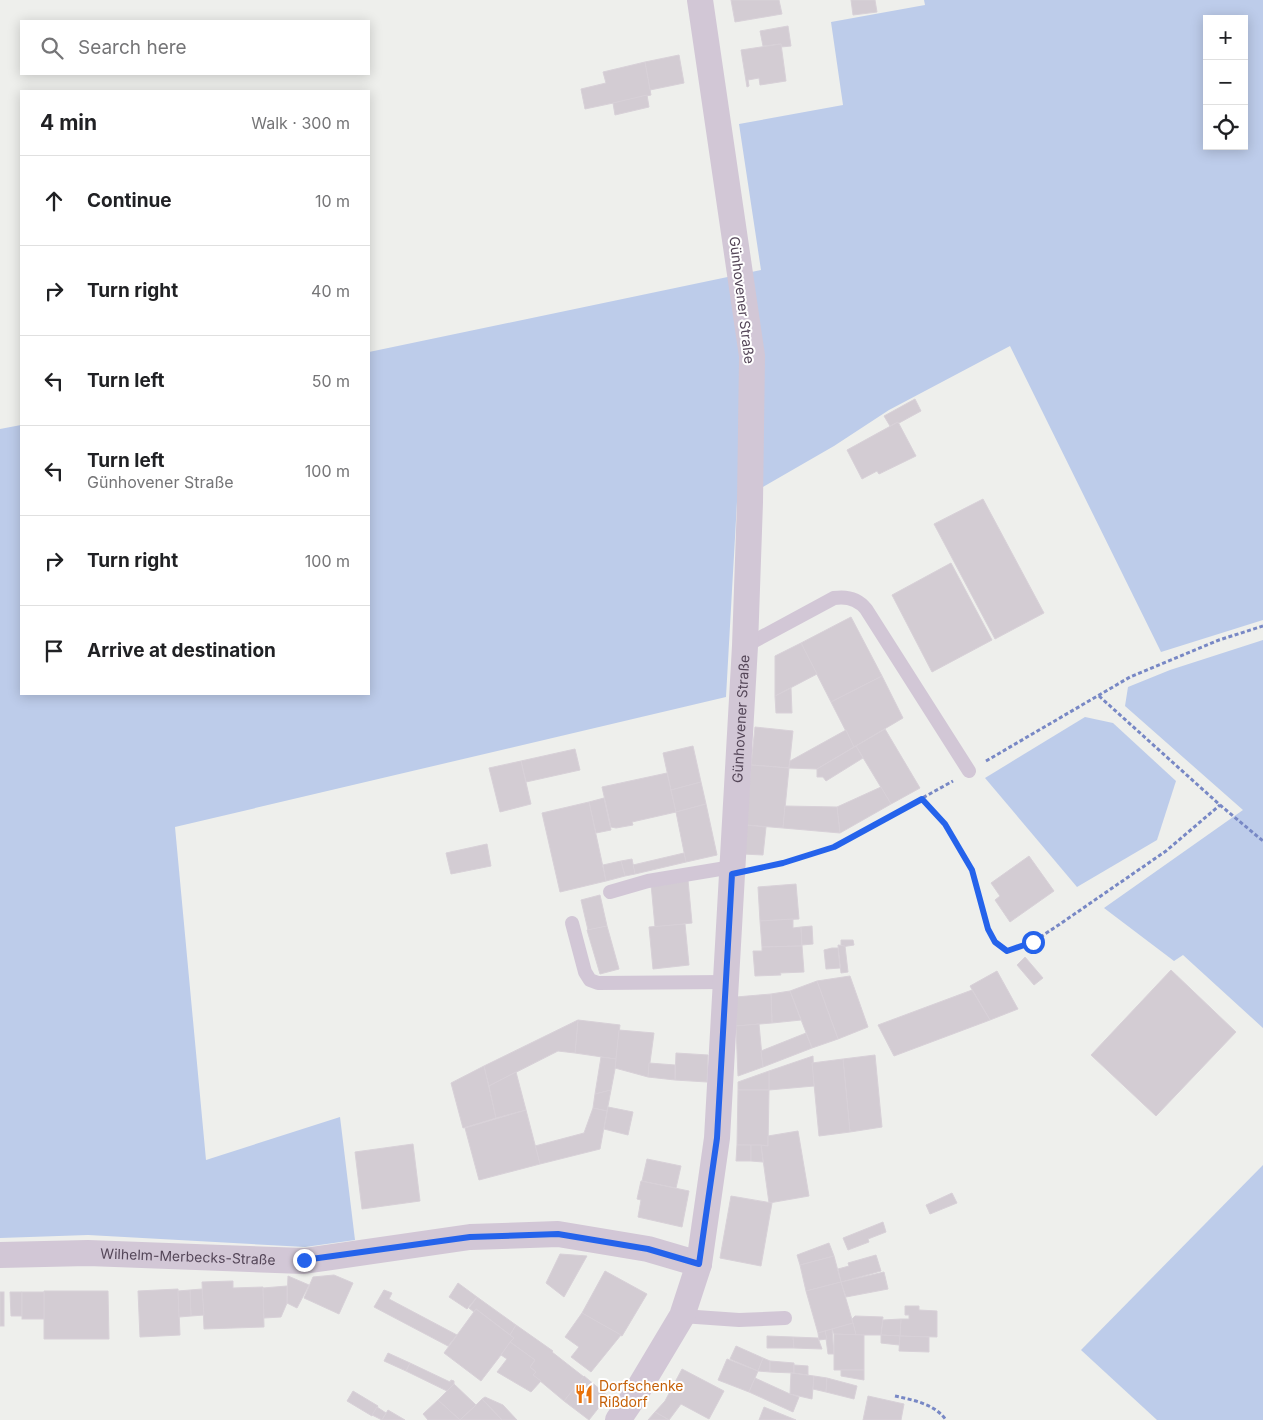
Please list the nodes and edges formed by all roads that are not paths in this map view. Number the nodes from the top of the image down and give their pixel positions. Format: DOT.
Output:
graph roads {
  1 [pos="700,0"];
  2 [pos="745,646"];
  3 [pos="969,771"];
  4 [pos="732,871"];
  5 [pos="610,892"];
  6 [pos="572,923"];
  7 [pos="725,982"];
  8 [pos="0,1255"];
  9 [pos="699,1264"];
  10 [pos="682,1316"];
  11 [pos="785,1318"];
  12 [pos="618,1420"];
  1 -- 2 [label="street, Günhovener Straße"];
  2 -- 3 [label="lane"];
  2 -- 4 [label="street, Günhovener Straße"];
  4 -- 5 [label="lane"];
  4 -- 7 [label="street, Günhovener Straße"];
  6 -- 7 [label="lane"];
  7 -- 9 [label="street, Günhovener Straße"];
  8 -- 9 [label="street, Wilhelm-Merbecks-Straße"];
  9 -- 10 [label="street, Günhovener Straße"];
  10 -- 11 [label="lane"];
  10 -- 12 [label="street, Günhovener Straße"];
}
